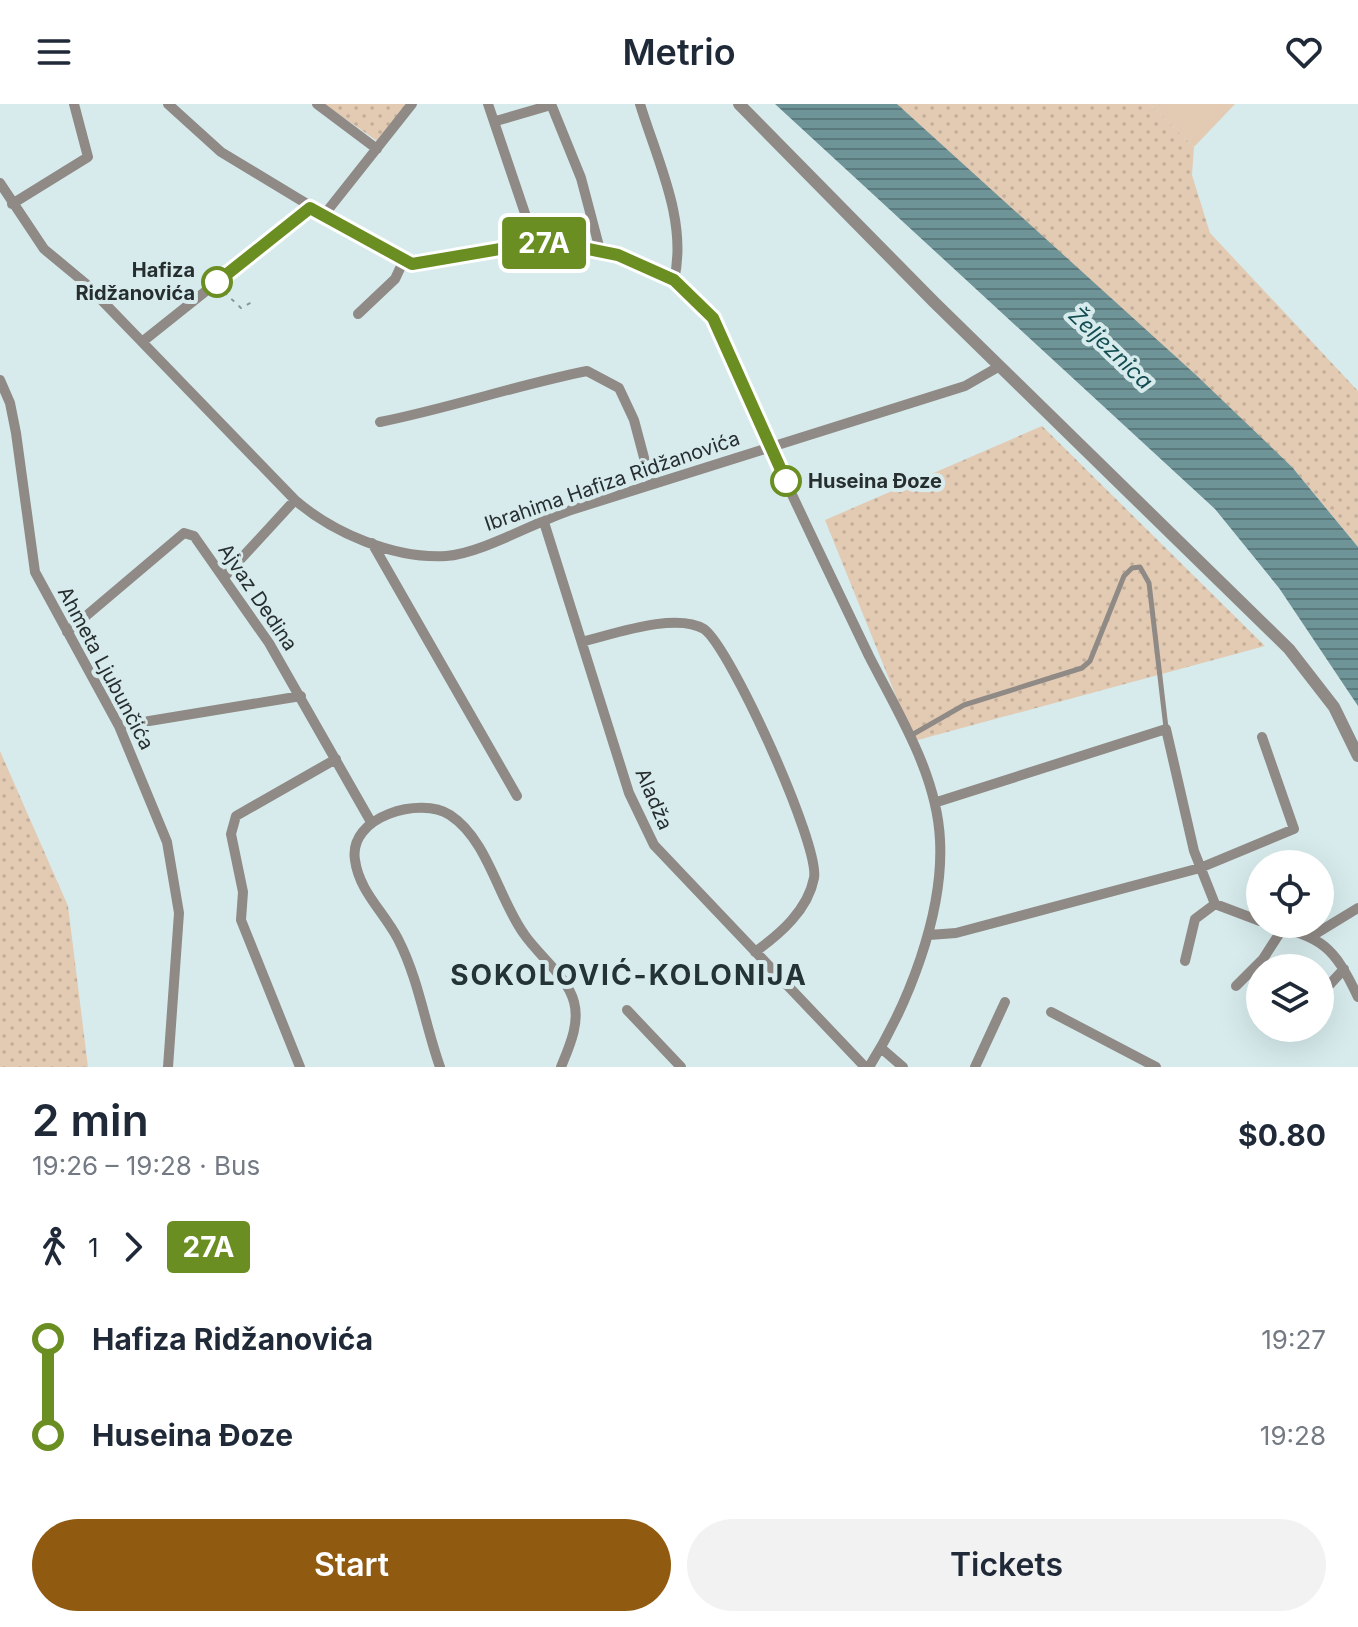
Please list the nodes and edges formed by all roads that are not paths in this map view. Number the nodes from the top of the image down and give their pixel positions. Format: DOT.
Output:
graph roads {
  1 [pos="74,104"];
  2 [pos="168,104"];
  3 [pos="317,104"];
  4 [pos="412,104"];
  5 [pos="488,104"];
  6 [pos="640,104"];
  7 [pos="739,104"];
  8 [pos="551,105"];
  9 [pos="496,121"];
  10 [pos="377,149"];
  11 [pos="0,183"];
  12 [pos="12,204"];
  13 [pos="310,208"];
  14 [pos="324,215"];
  15 [pos="535,243"];
  16 [pos="600,250"];
  17 [pos="403,262"];
  18 [pos="674,280"];
  19 [pos="358,314"];
  20 [pos="142,342"];
  21 [pos="1000,366"];
  22 [pos="0,380"];
  23 [pos="380,422"];
  24 [pos="770,447"];
  25 [pos="651,484"];
  26 [pos="295,500"];
  27 [pos="543,519"];
  28 [pos="372,543"];
  29 [pos="225,576"];
  30 [pos="67,632"];
  31 [pos="585,641"];
  32 [pos="301,696"];
  33 [pos="119,726"];
  34 [pos="1166,729"];
  35 [pos="909,737"];
  36 [pos="1262,737"];
  37 [pos="1358,756"];
  38 [pos="336,759"];
  39 [pos="517,796"];
  40 [pos="937,802"];
  41 [pos="371,822"];
  42 [pos="1200,868"];
  43 [pos="1215,904"];
  44 [pos="1358,908"];
  45 [pos="1246,916"];
  46 [pos="1334,923"];
  47 [pos="929,935"];
  48 [pos="1277,938"];
  49 [pos="1314,938"];
  50 [pos="755,952"];
  51 [pos="1185,961"];
  52 [pos="1344,969"];
  53 [pos="1334,980"];
  54 [pos="1236,986"];
  55 [pos="1358,997"];
  56 [pos="1005,1002"];
  57 [pos="627,1010"];
  58 [pos="1051,1012"];
  59 [pos="881,1048"];
  60 [pos="168,1067"];
  61 [pos="300,1067"];
  62 [pos="440,1067"];
  63 [pos="561,1067"];
  64 [pos="681,1067"];
  65 [pos="867,1067"];
  66 [pos="903,1067"];
  67 [pos="975,1067"];
  68 [pos="1156,1067"];
  1 -- 12 [label="street"];
  2 -- 13 [label="street"];
  3 -- 10 [label="street"];
  4 -- 10 [label="street"];
  5 -- 9 [label="street"];
  6 -- 18 [label="street"];
  7 -- 21 [label="street"];
  8 -- 9 [label="street"];
  8 -- 16 [label="street"];
  9 -- 15 [label="street"];
  10 -- 14 [label="street"];
  11 -- 12 [label="street, Ibrahima Hafiza Ridžanovića"];
  12 -- 20 [label="street, Ibrahima Hafiza Ridžanovića"];
  13 -- 14 [label="street"];
  13 -- 20 [label="street"];
  14 -- 17 [label="street"];
  15 -- 16 [label="street"];
  15 -- 17 [label="street"];
  16 -- 18 [label="street"];
  17 -- 19 [label="street"];
  18 -- 24 [label="street"];
  20 -- 26 [label="street, Ibrahima Hafiza Ridžanovića"];
  21 -- 24 [label="street"];
  21 -- 37 [label="street"];
  22 -- 30 [label="street, Ahmeta Ljubunčića"];
  23 -- 25 [label="street"];
  24 -- 25 [label="street, Ibrahima Hafiza Ridžanovića"];
  24 -- 35 [label="street"];
  25 -- 27 [label="street, Ibrahima Hafiza Ridžanovića"];
  26 -- 28 [label="street, Ibrahima Hafiza Ridžanovića"];
  26 -- 29 [label="street"];
  27 -- 28 [label="street, Ibrahima Hafiza Ridžanovića"];
  27 -- 31 [label="street, Aladža"];
  28 -- 39 [label="street"];
  29 -- 30 [label="street, Ajvaz Dedina"];
  29 -- 32 [label="street, Ajvaz Dedina"];
  30 -- 33 [label="street, Ahmeta Ljubunčića"];
  31 -- 50 [label="street, Aladža"];
  31 -- 50 [label="street"];
  32 -- 33 [label="street"];
  32 -- 38 [label="street, Ajvaz Dedina"];
  33 -- 60 [label="street, Ahmeta Ljubunčića"];
  34 -- 35 [label="lane"];
  34 -- 40 [label="street"];
  34 -- 42 [label="street"];
  35 -- 40 [label="street"];
  36 -- 42 [label="street"];
  38 -- 41 [label="street, Ajvaz Dedina"];
  38 -- 61 [label="street"];
  40 -- 47 [label="street"];
  41 -- 62 [label="street"];
  41 -- 63 [label="street"];
  42 -- 43 [label="street"];
  42 -- 47 [label="street"];
  43 -- 45 [label="street"];
  43 -- 51 [label="street"];
  44 -- 46 [label="street"];
  47 -- 59 [label="street"];
  48 -- 54 [label="street"];
  49 -- 52 [label="street"];
  50 -- 65 [label="street, Aladža"];
  52 -- 53 [label="street"];
  52 -- 55 [label="street"];
  56 -- 67 [label="street"];
  57 -- 64 [label="street"];
  58 -- 68 [label="street"];
  59 -- 65 [label="street"];
  59 -- 66 [label="street"];
}
